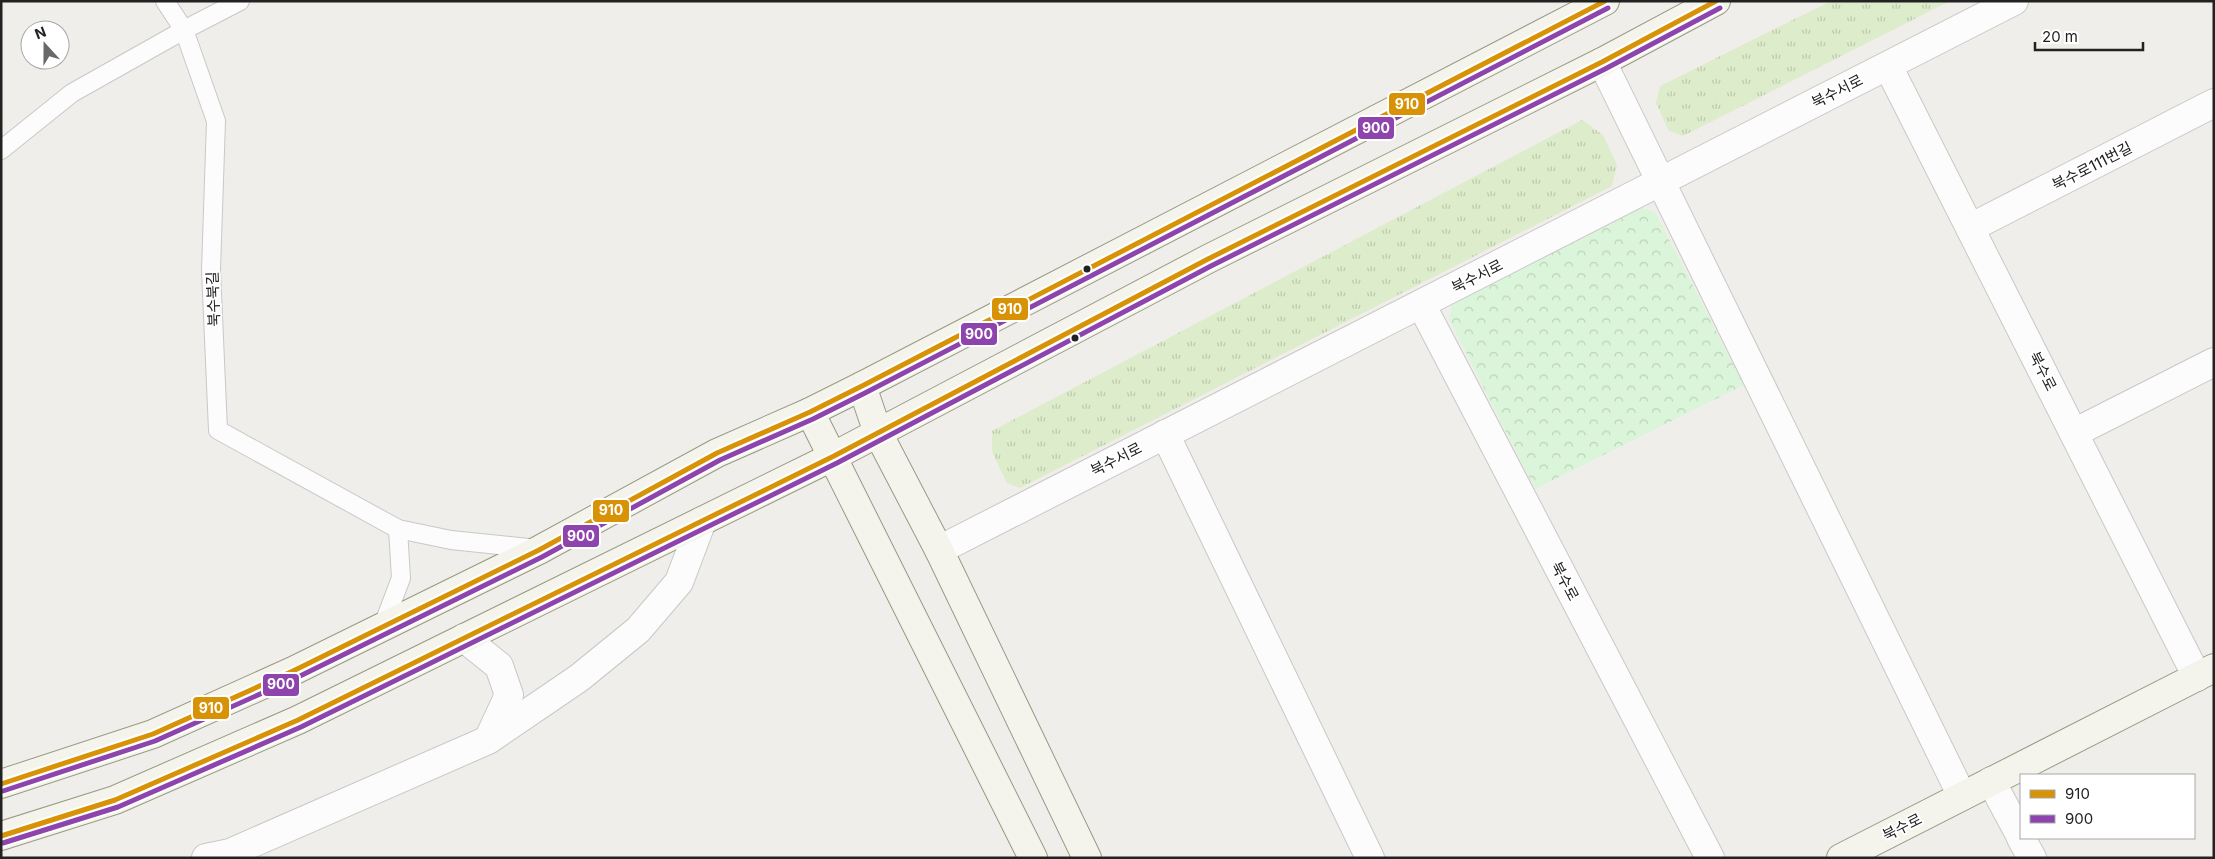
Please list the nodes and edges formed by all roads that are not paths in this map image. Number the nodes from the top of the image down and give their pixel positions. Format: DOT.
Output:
graph roads {
  1 [pos="165,1"];
  2 [pos="240,1"];
  3 [pos="1605,1"];
  4 [pos="1716,1"];
  5 [pos="2014,1"];
  6 [pos="184,30"];
  7 [pos="1602,62"];
  8 [pos="1888,66"];
  9 [pos="2214,103"];
  10 [pos="1,150"];
  11 [pos="1660,182"];
  12 [pos="1970,228"];
  13 [pos="1420,304"];
  14 [pos="2214,362"];
  15 [pos="862,386"];
  16 [pos="810,412"];
  17 [pos="878,433"];
  18 [pos="2074,433"];
  19 [pos="1164,434"];
  20 [pos="834,456"];
  21 [pos="702,521"];
  22 [pos="398,529"];
  23 [pos="539,550"];
  24 [pos="939,550"];
  25 [pos="382,628"];
  26 [pos="464,638"];
  27 [pos="2206,673"];
  28 [pos="488,740"];
  29 [pos="1991,781"];
  30 [pos="1,784"];
  31 [pos="1962,796"];
  32 [pos="1,836"];
  33 [pos="2020,836"];
  34 [pos="2022,839"];
  35 [pos="206,858"];
  36 [pos="1033,858"];
  37 [pos="1087,858"];
  38 [pos="1370,858"];
  39 [pos="1710,858"];
  40 [pos="1841,858"];
  41 [pos="2032,858"];
  1 -- 6 [label="lane"];
  2 -- 6 [label="lane"];
  3 -- 15 [label="street"];
  4 -- 7 [label="street"];
  5 -- 8 [label="street, 북수서로"];
  6 -- 10 [label="lane"];
  6 -- 22 [label="lane, 북수북길"];
  7 -- 11 [label="street"];
  7 -- 17 [label="street"];
  8 -- 11 [label="street, 북수서로"];
  8 -- 12 [label="street, 북수로"];
  9 -- 12 [label="street, 북수로111번길"];
  11 -- 13 [label="street, 북수서로"];
  11 -- 31 [label="street"];
  12 -- 18 [label="street, 북수로"];
  13 -- 19 [label="street, 북수서로"];
  13 -- 39 [label="street, 북수로"];
  14 -- 18 [label="street"];
  15 -- 16 [label="street"];
  15 -- 17 [label="street"];
  16 -- 20 [label="street"];
  16 -- 23 [label="street"];
  17 -- 20 [label="street"];
  17 -- 24 [label="street"];
  18 -- 27 [label="street, 북수로"];
  19 -- 24 [label="street, 북수서로"];
  19 -- 38 [label="street"];
  20 -- 21 [label="street"];
  20 -- 36 [label="street"];
  21 -- 26 [label="street"];
  21 -- 28 [label="street"];
  22 -- 23 [label="lane"];
  22 -- 25 [label="lane"];
  23 -- 25 [label="street"];
  24 -- 37 [label="street"];
  25 -- 30 [label="street"];
  26 -- 28 [label="street"];
  26 -- 32 [label="street"];
  27 -- 29 [label="street, 북수로"];
  28 -- 35 [label="street"];
  29 -- 31 [label="street, 북수로"];
  29 -- 33 [label="street"];
  31 -- 40 [label="street, 북수로"];
  34 -- 41 [label="street"];
}
